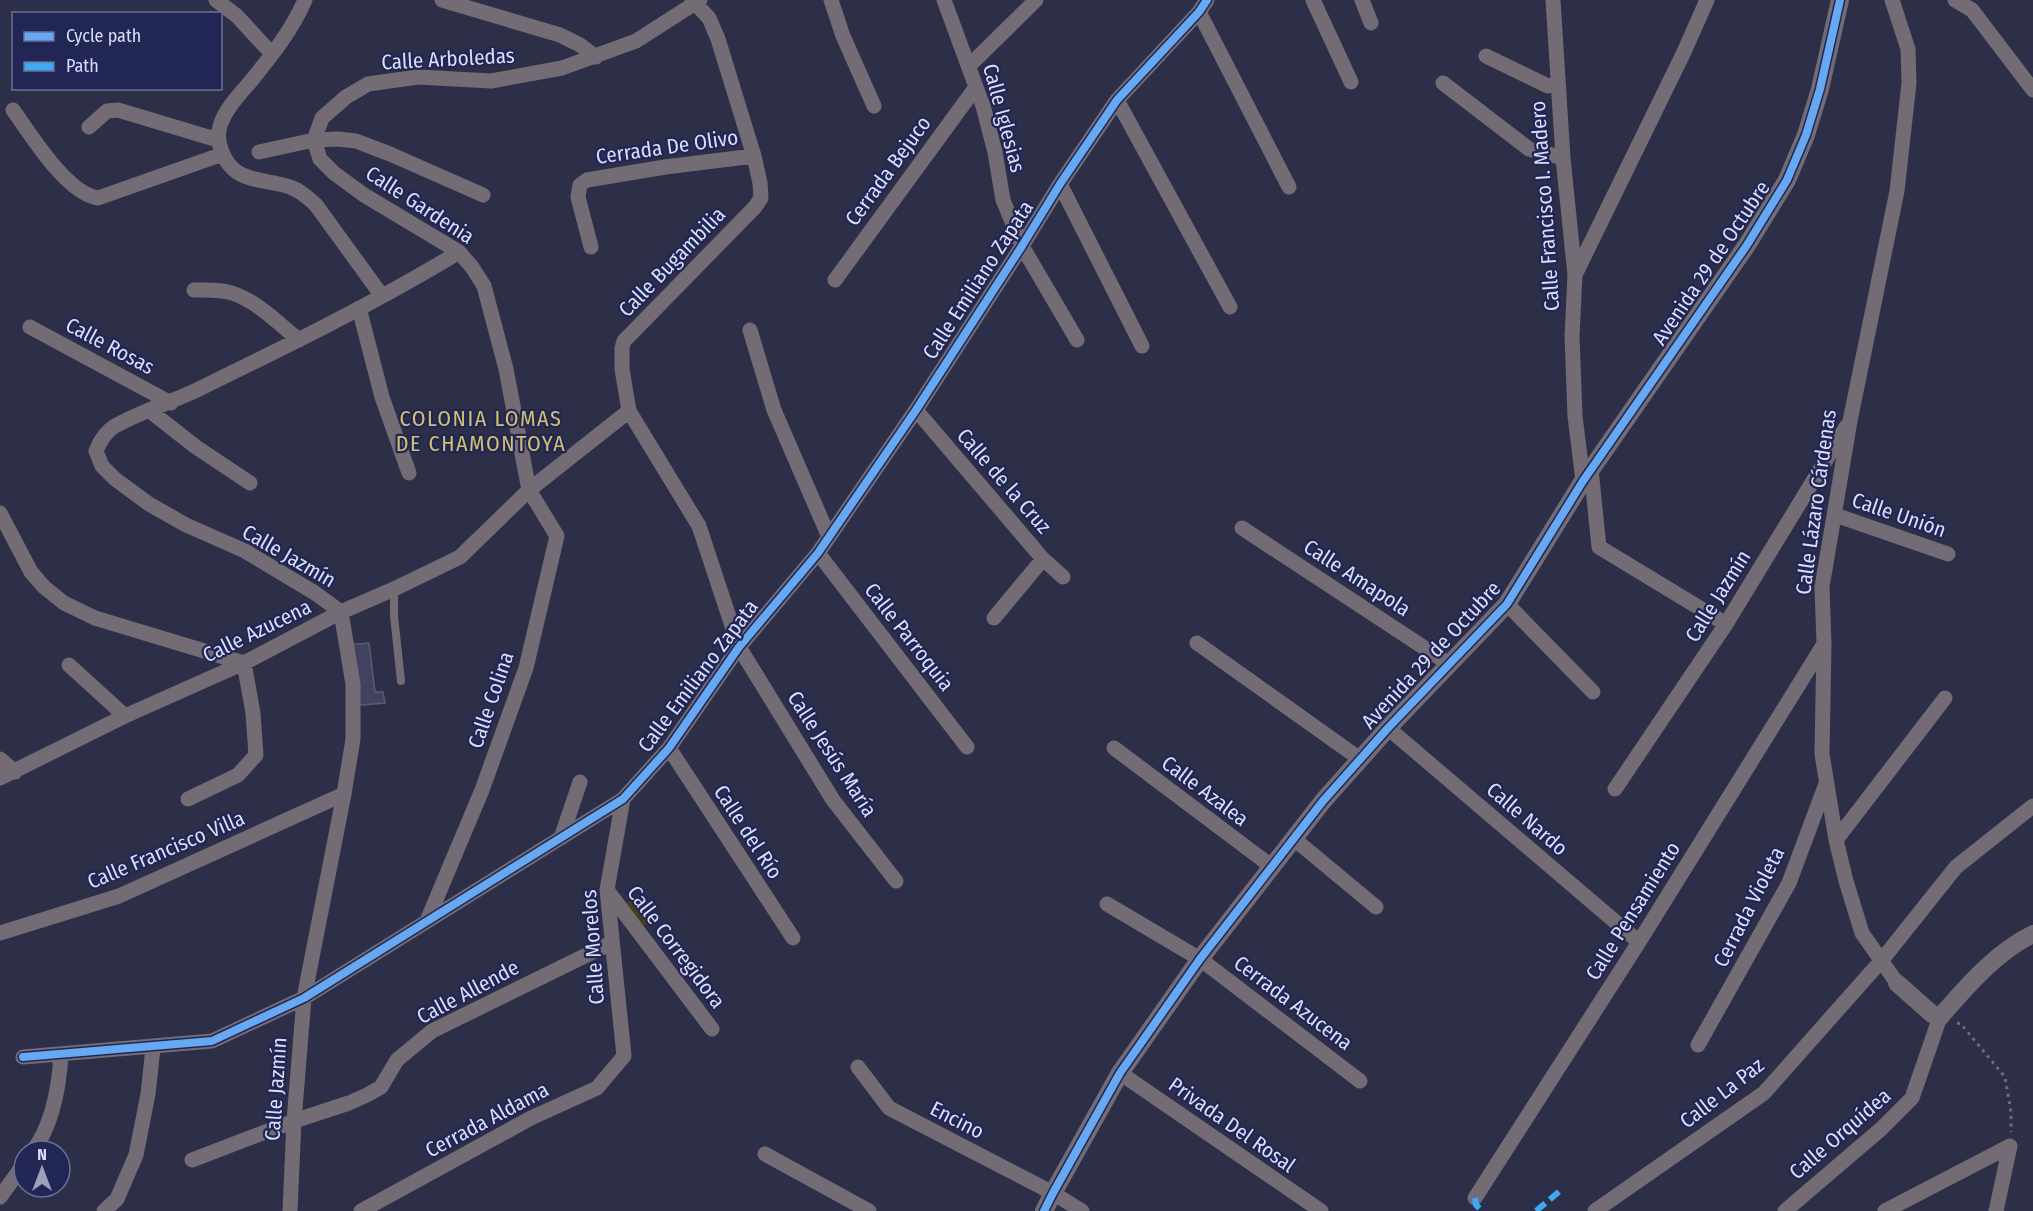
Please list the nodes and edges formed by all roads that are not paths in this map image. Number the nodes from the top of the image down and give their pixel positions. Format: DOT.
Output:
graph roads {
  1 [pos="216,0"];
  2 [pos="304,0"];
  3 [pos="442,0"];
  4 [pos="831,0"];
  5 [pos="944,0"];
  6 [pos="1036,0"];
  7 [pos="1313,0"];
  8 [pos="1362,0"];
  9 [pos="1553,0"];
  10 [pos="1563,0"];
  11 [pos="1707,0"];
  12 [pos="1840,0"];
  13 [pos="1892,0"];
  14 [pos="1955,0"];
  15 [pos="697,1"];
  16 [pos="1203,6"];
  17 [pos="1554,18"];
  18 [pos="1371,23"];
  19 [pos="272,54"];
  20 [pos="1486,56"];
  21 [pos="596,57"];
  22 [pos="969,66"];
  23 [pos="1351,82"];
  24 [pos="1443,83"];
  25 [pos="1558,84"];
  26 [pos="976,87"];
  27 [pos="2033,90"];
  28 [pos="1117,100"];
  29 [pos="874,106"];
  30 [pos="13,110"];
  31 [pos="89,127"];
  32 [pos="314,140"];
  33 [pos="221,147"];
  34 [pos="259,152"];
  35 [pos="754,156"];
  36 [pos="1563,158"];
  37 [pos="1060,184"];
  38 [pos="1289,186"];
  39 [pos="483,195"];
  40 [pos="1022,246"];
  41 [pos="591,247"];
  42 [pos="459,252"];
  43 [pos="1575,275"];
  44 [pos="835,280"];
  45 [pos="194,290"];
  46 [pos="382,296"];
  47 [pos="1230,307"];
  48 [pos="359,308"];
  49 [pos="30,327"];
  50 [pos="750,330"];
  51 [pos="299,340"];
  52 [pos="1077,340"];
  53 [pos="1142,346"];
  54 [pos="171,403"];
  55 [pos="916,410"];
  56 [pos="150,411"];
  57 [pos="629,411"];
  58 [pos="1850,421"];
  59 [pos="409,473"];
  60 [pos="1587,475"];
  61 [pos="250,483"];
  62 [pos="529,490"];
  63 [pos="0,513"];
  64 [pos="1836,515"];
  65 [pos="1242,528"];
  66 [pos="829,537"];
  67 [pos="818,553"];
  68 [pos="1948,554"];
  69 [pos="1043,559"];
  70 [pos="1063,577"];
  71 [pos="394,590"];
  72 [pos="1507,604"];
  73 [pos="341,612"];
  74 [pos="994,618"];
  75 [pos="1726,624"];
  76 [pos="1197,643"];
  77 [pos="1824,644"];
  78 [pos="739,647"];
  79 [pos="244,663"];
  80 [pos="1449,664"];
  81 [pos="69,665"];
  82 [pos="401,681"];
  83 [pos="1593,692"];
  84 [pos="1945,698"];
  85 [pos="125,716"];
  86 [pos="1388,728"];
  87 [pos="967,747"];
  88 [pos="669,748"];
  89 [pos="1114,748"];
  90 [pos="0,759"];
  91 [pos="1360,759"];
  92 [pos="15,772"];
  93 [pos="0,778"];
  94 [pos="580,782"];
  95 [pos="1826,783"];
  96 [pos="1615,789"];
  97 [pos="344,794"];
  98 [pos="188,799"];
  99 [pos="623,800"];
  100 [pos="2033,806"];
  101 [pos="561,838"];
  102 [pos="1293,838"];
  103 [pos="1836,840"];
  104 [pos="1271,866"];
  105 [pos="896,881"];
  106 [pos="607,890"];
  107 [pos="1107,904"];
  108 [pos="1376,907"];
  109 [pos="427,921"];
  110 [pos="0,933"];
  111 [pos="2033,934"];
  112 [pos="793,938"];
  113 [pos="1639,942"];
  114 [pos="611,943"];
  115 [pos="1200,959"];
  116 [pos="1881,960"];
  117 [pos="1897,983"];
  118 [pos="304,998"];
  119 [pos="1936,1016"];
  120 [pos="712,1029"];
  121 [pos="1698,1045"];
  122 [pos="153,1048"];
  123 [pos="61,1055"];
  124 [pos="624,1056"];
  125 [pos="23,1057"];
  126 [pos="858,1067"];
  127 [pos="1120,1073"];
  128 [pos="1360,1081"];
  129 [pos="294,1121"];
  130 [pos="41,1139"];
  131 [pos="765,1154"];
  132 [pos="192,1160"];
  133 [pos="12,1180"];
  134 [pos="1053,1193"];
  135 [pos="0,1197"];
  136 [pos="1475,1198"];
  137 [pos="104,1211"];
  138 [pos="290,1211"];
  139 [pos="361,1211"];
  140 [pos="869,1211"];
  141 [pos="1044,1211"];
  142 [pos="1082,1211"];
  143 [pos="1321,1211"];
  144 [pos="1595,1211"];
  145 [pos="1785,1211"];
  146 [pos="1885,1211"];
  147 [pos="1996,1211"];
  1 -- 19 [label="street"];
  2 -- 19 [label="street"];
  3 -- 21 [label="street"];
  4 -- 29 [label="street"];
  5 -- 22 [label="street, Calle Iglesias"];
  6 -- 22 [label="street"];
  7 -- 23 [label="street"];
  8 -- 18 [label="street"];
  9 -- 17 [label="street, Calle Francisco I. Madero"];
  10 -- 17 [label="street"];
  11 -- 43 [label="street"];
  12 -- 60 [label="street, Avenida 29 de Octubre"];
  13 -- 58 [label="street, Calle Lázaro Cárdenas"];
  14 -- 27 [label="street"];
  15 -- 21 [label="street, Calle Arboledas"];
  15 -- 35 [label="street, Calle Bugambilia"];
  16 -- 28 [label="street, Calle Emiliano Zapata"];
  16 -- 38 [label="street"];
  17 -- 25 [label="street, Calle Francisco I. Madero"];
  19 -- 33 [label="street"];
  20 -- 25 [label="street"];
  21 -- 32 [label="street, Calle Arboledas"];
  22 -- 26 [label="street, Calle Iglesias"];
  24 -- 36 [label="street"];
  25 -- 36 [label="street, Calle Francisco I. Madero"];
  26 -- 40 [label="street, Calle Iglesias"];
  26 -- 44 [label="street, Cerrada Bejuco"];
  28 -- 37 [label="street, Calle Emiliano Zapata"];
  28 -- 47 [label="street"];
  30 -- 33 [label="street"];
  31 -- 33 [label="street"];
  32 -- 34 [label="street"];
  32 -- 39 [label="street"];
  32 -- 42 [label="street, Calle Gardenia"];
  33 -- 46 [label="street"];
  35 -- 41 [label="street, Cerrada De Olivo"];
  35 -- 57 [label="street, Calle Bugambilia"];
  36 -- 43 [label="street, Calle Francisco I. Madero"];
  37 -- 40 [label="street, Calle Emiliano Zapata"];
  37 -- 53 [label="street"];
  40 -- 52 [label="street, Calle Iglesias"];
  40 -- 55 [label="street, Calle Emiliano Zapata"];
  42 -- 46 [label="street, Calle Jazmín"];
  42 -- 62 [label="street, Calle Gardenia"];
  43 -- 60 [label="street, Calle Francisco I. Madero"];
  45 -- 51 [label="street"];
  46 -- 48 [label="street, Calle Jazmín"];
  48 -- 51 [label="street, Calle Jazmín"];
  48 -- 59 [label="street"];
  49 -- 54 [label="street, Calle Rosas"];
  50 -- 66 [label="street"];
  51 -- 54 [label="street, Calle Jazmín"];
  54 -- 56 [label="street, Calle Jazmín"];
  55 -- 66 [label="street, Calle Emiliano Zapata"];
  55 -- 69 [label="street, Calle de la Cruz"];
  56 -- 61 [label="street"];
  56 -- 73 [label="street, Calle Jazmín"];
  57 -- 62 [label="street, Calle Azucena"];
  57 -- 78 [label="street, Calle Bugambilia"];
  58 -- 64 [label="street, Calle Lázaro Cárdenas"];
  58 -- 75 [label="street, Calle Jazmín"];
  60 -- 72 [label="street, Avenida 29 de Octubre"];
  60 -- 75 [label="street, Calle Francisco I. Madero"];
  62 -- 71 [label="street, Calle Azucena"];
  62 -- 109 [label="street, Calle Colina"];
  63 -- 79 [label="street"];
  64 -- 68 [label="street, Calle Unión"];
  64 -- 77 [label="street, Calle Lázaro Cárdenas"];
  65 -- 80 [label="street, Calle Amapola"];
  66 -- 67 [label="street, Calle Emiliano Zapata"];
  67 -- 78 [label="street, Calle Emiliano Zapata"];
  67 -- 87 [label="street, Calle Parroquia"];
  69 -- 70 [label="street, Calle de la Cruz"];
  69 -- 74 [label="street"];
  71 -- 73 [label="street, Calle Azucena"];
  71 -- 82 [label="lane"];
  72 -- 80 [label="street, Avenida 29 de Octubre"];
  72 -- 83 [label="street"];
  73 -- 79 [label="street, Calle Azucena"];
  73 -- 97 [label="street, Calle Jazmín"];
  75 -- 96 [label="street, Calle Jazmín"];
  76 -- 91 [label="street"];
  77 -- 95 [label="street, Calle Lázaro Cárdenas"];
  77 -- 113 [label="street, Calle Pensamiento"];
  78 -- 88 [label="street, Calle Emiliano Zapata"];
  78 -- 105 [label="street, Calle Jesús María"];
  79 -- 85 [label="street, Calle Azucena"];
  79 -- 98 [label="street"];
  80 -- 86 [label="street, Avenida 29 de Octubre"];
  81 -- 85 [label="street"];
  84 -- 103 [label="street"];
  85 -- 92 [label="street, Calle Azucena"];
  86 -- 91 [label="street, Avenida 29 de Octubre"];
  86 -- 113 [label="street, Calle Nardo"];
  88 -- 99 [label="street, Calle Emiliano Zapata"];
  88 -- 112 [label="street, Calle del Río"];
  89 -- 104 [label="street, Calle Azalea"];
  90 -- 92 [label="street"];
  91 -- 102 [label="street, Avenida 29 de Octubre"];
  92 -- 93 [label="street, Calle Azucena"];
  94 -- 101 [label="street"];
  95 -- 103 [label="street, Calle Lázaro Cárdenas"];
  95 -- 121 [label="street, Cerrada Violeta"];
  97 -- 110 [label="street, Calle Francisco Villa"];
  97 -- 118 [label="street, Calle Jazmín"];
  99 -- 101 [label="street, Calle Emiliano Zapata"];
  99 -- 106 [label="street, Calle Morelos"];
  100 -- 116 [label="street, Calle La Paz"];
  101 -- 109 [label="street, Calle Emiliano Zapata"];
  102 -- 104 [label="street, Avenida 29 de Octubre"];
  102 -- 108 [label="street"];
  103 -- 116 [label="street, Calle Lázaro Cárdenas"];
  104 -- 115 [label="street, Avenida 29 de Octubre"];
  106 -- 114 [label="street, Calle Morelos"];
  106 -- 120 [label="street, Calle Corregidora"];
  107 -- 115 [label="street, Cerrada Azucena"];
  109 -- 118 [label="street, Calle Emiliano Zapata"];
  111 -- 119 [label="street"];
  113 -- 136 [label="street, Calle Pensamiento"];
  114 -- 124 [label="street, Calle Morelos"];
  114 -- 129 [label="street, Calle Allende"];
  115 -- 127 [label="street, Avenida 29 de Octubre"];
  115 -- 128 [label="street, Cerrada Azucena"];
  116 -- 117 [label="street, Calle Lázaro Cárdenas"];
  116 -- 144 [label="street, Calle La Paz"];
  117 -- 119 [label="street, Calle Lázaro Cárdenas"];
  118 -- 122 [label="street, Calle Emiliano Zapata"];
  118 -- 129 [label="street, Calle Jazmín"];
  119 -- 145 [label="street, Calle Orquídea"];
  122 -- 123 [label="street, Calle Emiliano Zapata"];
  122 -- 137 [label="street"];
  123 -- 125 [label="street, Calle Emiliano Zapata"];
  123 -- 130 [label="street"];
  124 -- 139 [label="street, Cerrada Aldama"];
  126 -- 134 [label="street, Encino"];
  127 -- 134 [label="street, Avenida 29 de Octubre"];
  127 -- 143 [label="street, Privada Del Rosal"];
  129 -- 132 [label="street, Calle Allende"];
  129 -- 138 [label="street, Calle Jazmín"];
  131 -- 140 [label="street"];
  133 -- 135 [label="street"];
  134 -- 141 [label="street, Avenida 29 de Octubre"];
  134 -- 142 [label="street, Encino"];
  146 -- 147 [label="street"];
}
